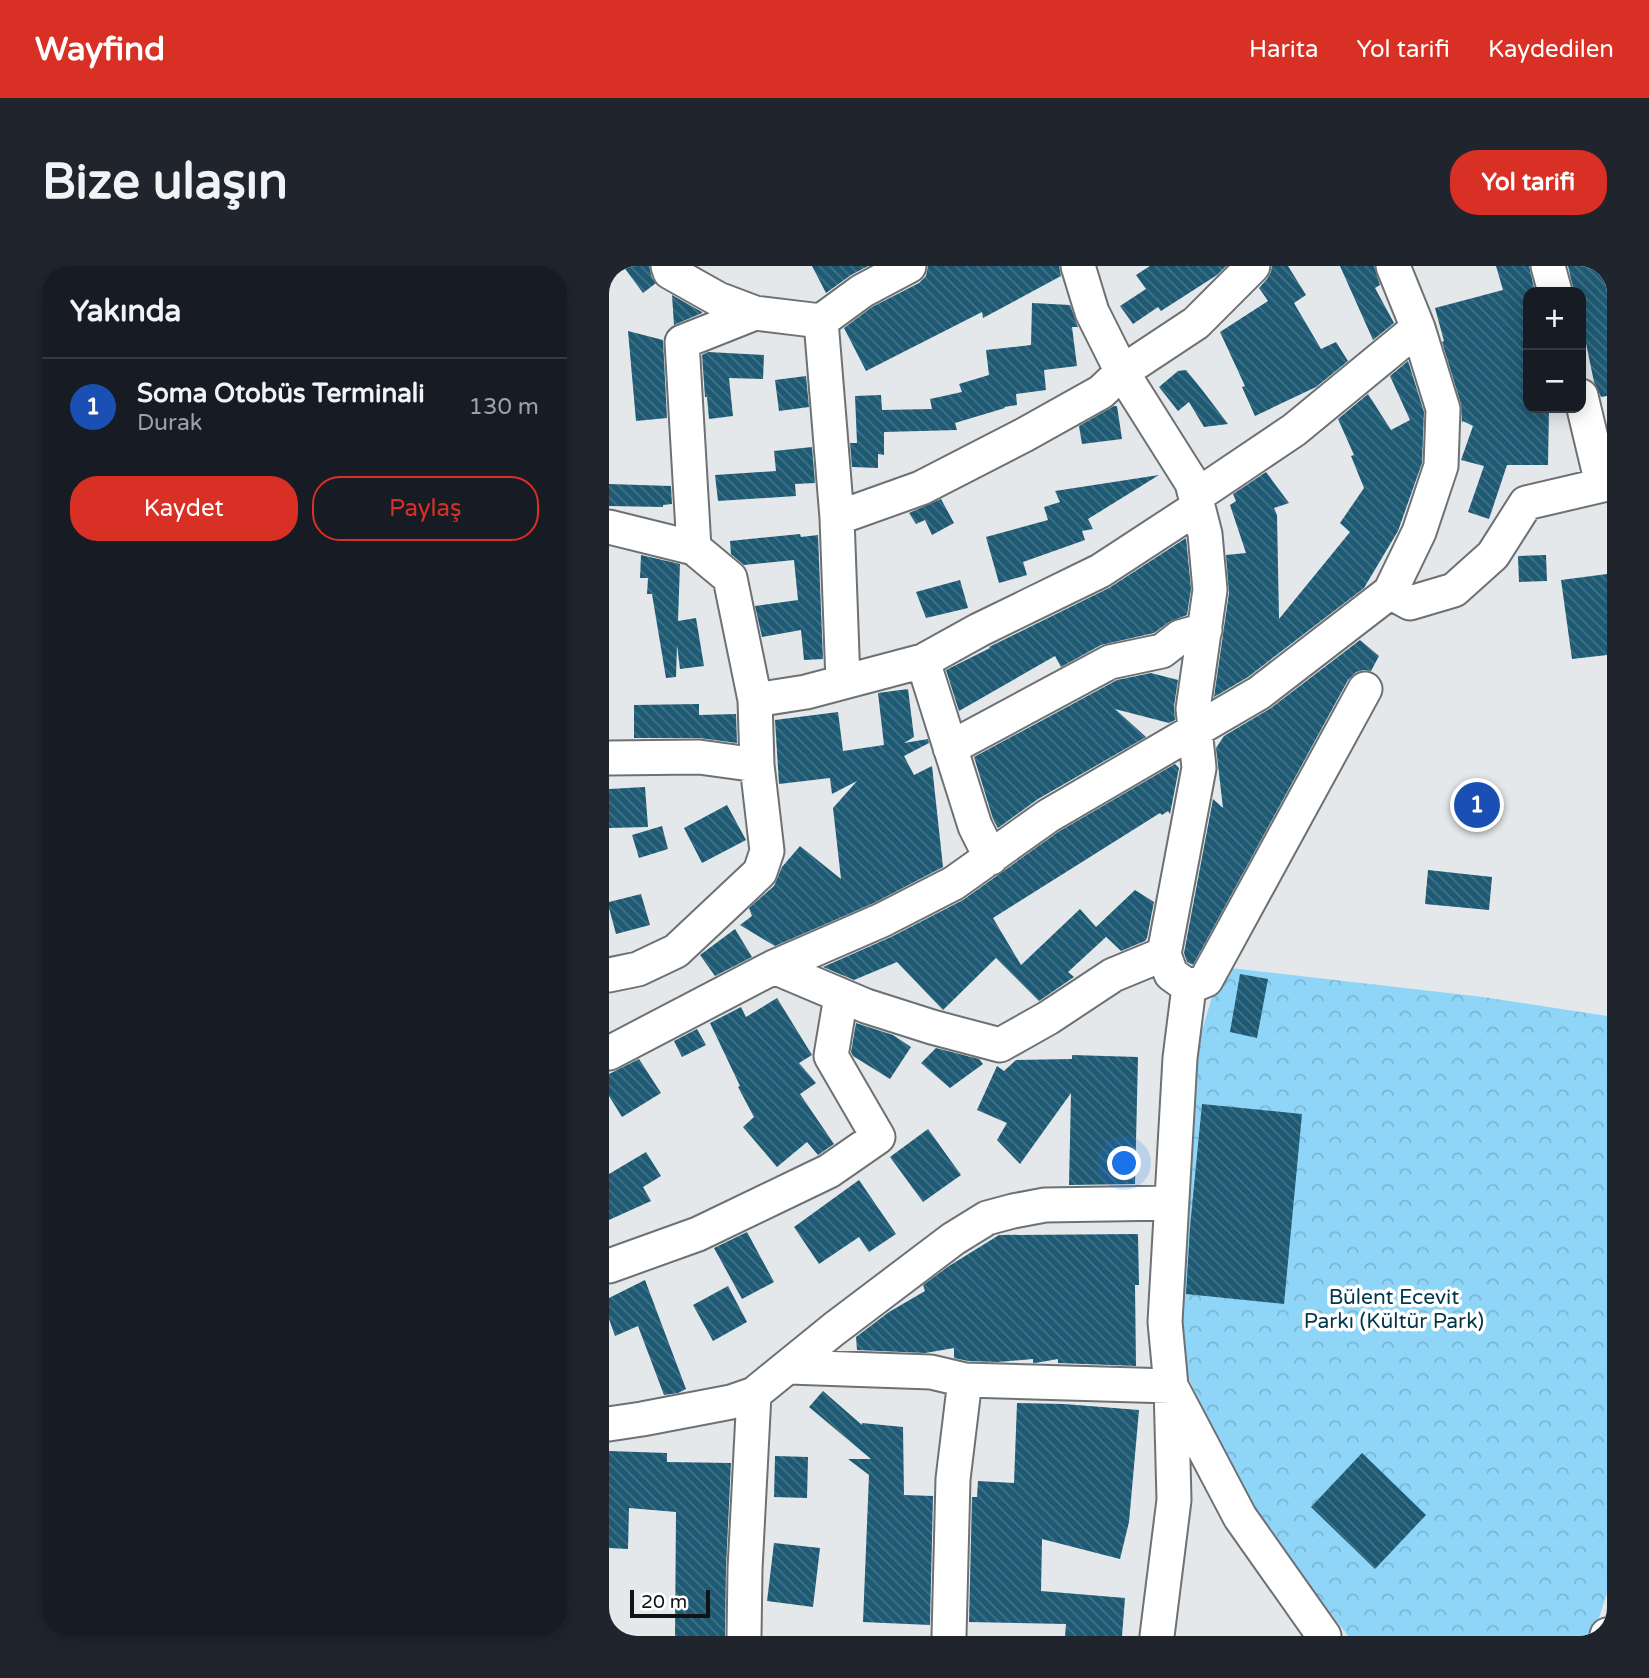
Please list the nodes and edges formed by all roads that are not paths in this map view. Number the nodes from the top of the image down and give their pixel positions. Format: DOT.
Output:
graph roads {
  1 [pos="668,266"];
  2 [pos="909,266"];
  3 [pos="1078,266"];
  4 [pos="1253,266"];
  5 [pos="1393,266"];
  6 [pos="1548,266"];
  7 [pos="1554,287"];
  8 [pos="755,313"];
  9 [pos="821,321"];
  10 [pos="1418,328"];
  11 [pos="1122,372"];
  12 [pos="1585,413"];
  13 [pos="1604,484"];
  14 [pos="1197,502"];
  15 [pos="837,518"];
  16 [pos="609,527"];
  17 [pos="694,548"];
  18 [pos="1389,592"];
  19 [pos="1205,630"];
  20 [pos="923,661"];
  21 [pos="843,682"];
  22 [pos="1365,689"];
  23 [pos="755,700"];
  24 [pos="1195,729"];
  25 [pos="950,748"];
  26 [pos="609,758"];
  27 [pos="757,765"];
  28 [pos="991,858"];
  29 [pos="1164,954"];
  30 [pos="774,968"];
  31 [pos="609,975"];
  32 [pos="1189,987"];
  33 [pos="841,996"];
  34 [pos="609,1053"];
  35 [pos="1171,1203"];
  36 [pos="609,1266"];
  37 [pos="789,1367"];
  38 [pos="965,1380"];
  39 [pos="1171,1386"];
  40 [pos="754,1394"];
  41 [pos="609,1424"];
  42 [pos="744,1636"];
  43 [pos="949,1636"];
  44 [pos="1157,1636"];
  45 [pos="1324,1636"];
  1 -- 8 [label="street"];
  2 -- 9 [label="street"];
  3 -- 11 [label="street"];
  4 -- 11 [label="street"];
  5 -- 10 [label="street"];
  6 -- 7 [label="street"];
  8 -- 9 [label="street"];
  8 -- 17 [label="street"];
  9 -- 15 [label="street"];
  10 -- 14 [label="street"];
  10 -- 18 [label="street"];
  11 -- 14 [label="street"];
  11 -- 15 [label="street"];
  12 -- 13 [label="street"];
  13 -- 18 [label="street"];
  14 -- 19 [label="street"];
  14 -- 20 [label="street"];
  15 -- 21 [label="street"];
  16 -- 17 [label="street"];
  17 -- 23 [label="street"];
  18 -- 24 [label="street"];
  19 -- 24 [label="street"];
  19 -- 25 [label="street"];
  20 -- 21 [label="street"];
  20 -- 25 [label="street"];
  21 -- 23 [label="street"];
  22 -- 32 [label="street"];
  23 -- 27 [label="street"];
  24 -- 28 [label="street"];
  24 -- 29 [label="street"];
  25 -- 28 [label="street"];
  26 -- 27 [label="street"];
  27 -- 31 [label="street"];
  28 -- 30 [label="street"];
  29 -- 32 [label="street"];
  29 -- 33 [label="street"];
  30 -- 33 [label="street"];
  30 -- 34 [label="street"];
  32 -- 35 [label="street"];
  33 -- 36 [label="street"];
  35 -- 37 [label="street"];
  35 -- 39 [label="street"];
  37 -- 38 [label="street"];
  37 -- 40 [label="street"];
  38 -- 39 [label="street"];
  38 -- 43 [label="street"];
  39 -- 44 [label="street"];
  39 -- 45 [label="street"];
  40 -- 41 [label="street"];
  40 -- 42 [label="street"];
}
